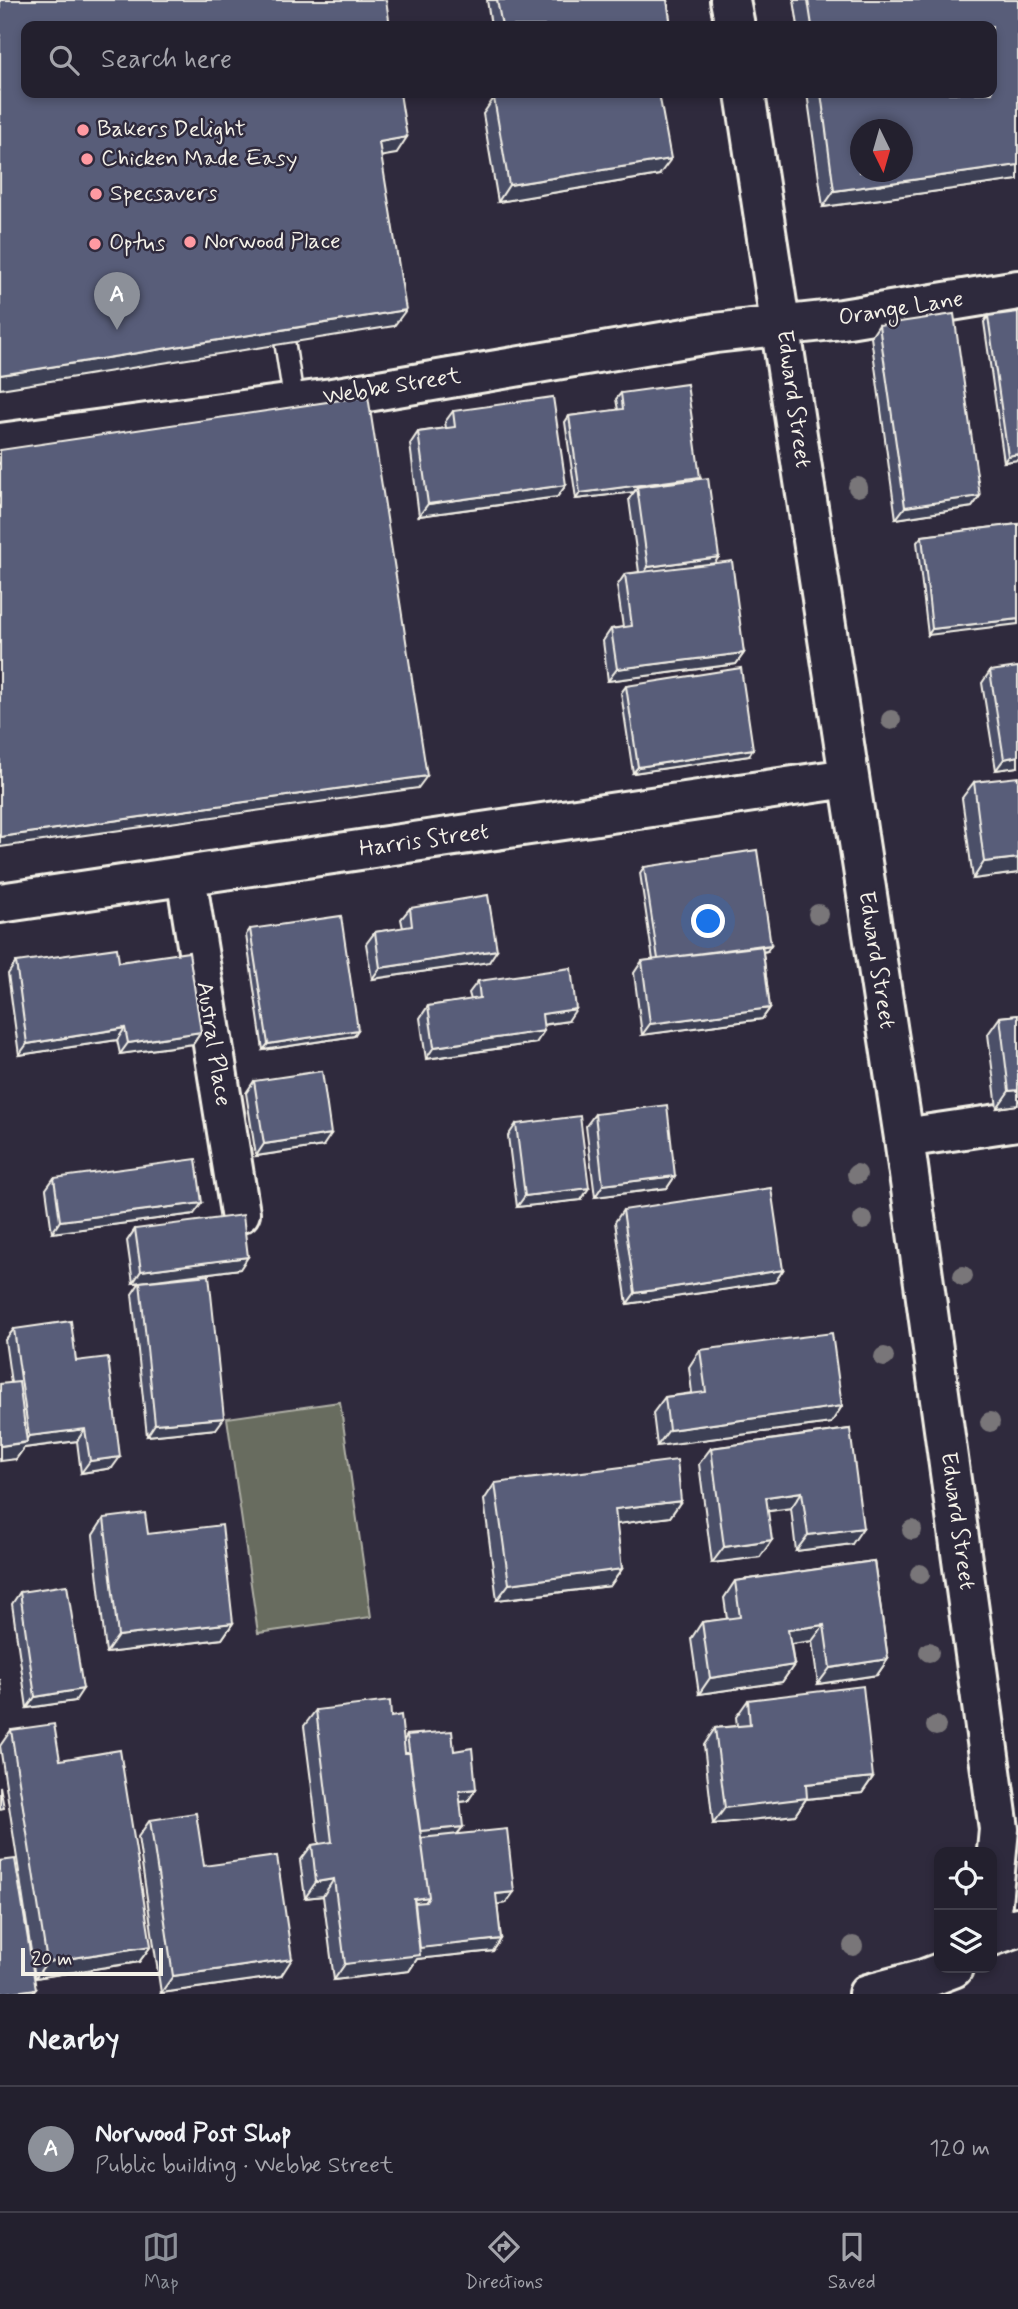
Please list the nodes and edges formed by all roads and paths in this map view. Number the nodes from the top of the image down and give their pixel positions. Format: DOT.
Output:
graph roads {
  1 [pos="730,0"];
  2 [pos="734,21"];
  3 [pos="746,98"];
  4 [pos="1018,290"];
  5 [pos="783,325"];
  6 [pos="283,331"];
  7 [pos="294,402"];
  8 [pos="0,443"];
  9 [pos="848,778"];
  10 [pos="186,876"];
  11 [pos="0,903"];
  12 [pos="1018,1121"];
  13 [pos="904,1138"];
  14 [pos="240,1213"];
  15 [pos="999,1829"];
  16 [pos="997,1850"];
  17 [pos="1018,1873"];
  18 [pos="1018,1927"];
  19 [pos="997,1934"];
  20 [pos="939,1973"];
  21 [pos="970,1973"];
  22 [pos="868,1994"];
  23 [pos="969,1994"];
  1 -- 2 [label="street"];
  3 -- 5 [label="street, Edward Street"];
  4 -- 5 [label="street, Orange Lane"];
  5 -- 7 [label="street, Webbe Street"];
  5 -- 9 [label="street, Edward Street"];
  6 -- 7 [label="lane"];
  7 -- 8 [label="street, Webbe Street"];
  9 -- 10 [label="street, Harris Street"];
  9 -- 13 [label="street, Edward Street"];
  10 -- 11 [label="street, Harris Street"];
  10 -- 14 [label="street, Austral Place"];
  12 -- 13 [label="street"];
  13 -- 15 [label="street, Edward Street"];
  15 -- 16 [label="street, Edward Street"];
  15 -- 17 [label="street, Edward Street"];
  18 -- 19 [label="street"];
  20 -- 22 [label="street"];
  21 -- 23 [label="street"];
}
